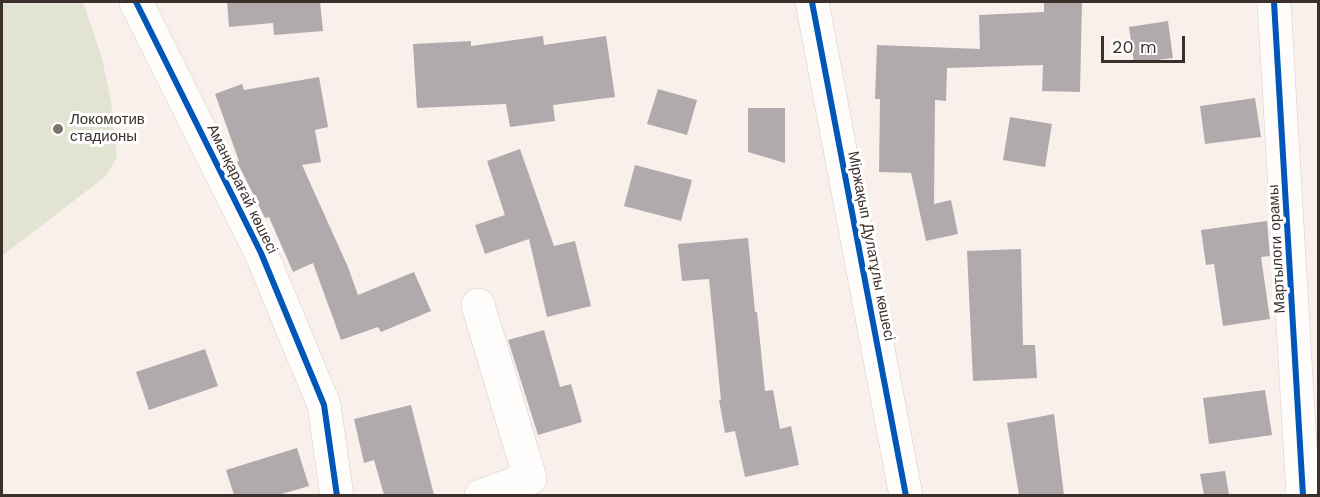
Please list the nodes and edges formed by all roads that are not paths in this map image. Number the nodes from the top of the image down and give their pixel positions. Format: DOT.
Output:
graph roads {
  1 [pos="136,2"];
  2 [pos="812,2"];
  3 [pos="1274,2"];
  4 [pos="478,305"];
  5 [pos="338,495"];
  6 [pos="482,495"];
  7 [pos="906,495"];
  8 [pos="1303,495"];
  1 -- 5 [label="street, Аманқарағай көшесі"];
  2 -- 7 [label="street, Міржақып Дулатұлы көшесі"];
  3 -- 8 [label="street, Мартылоги орамы"];
  4 -- 6 [label="street"];
}
